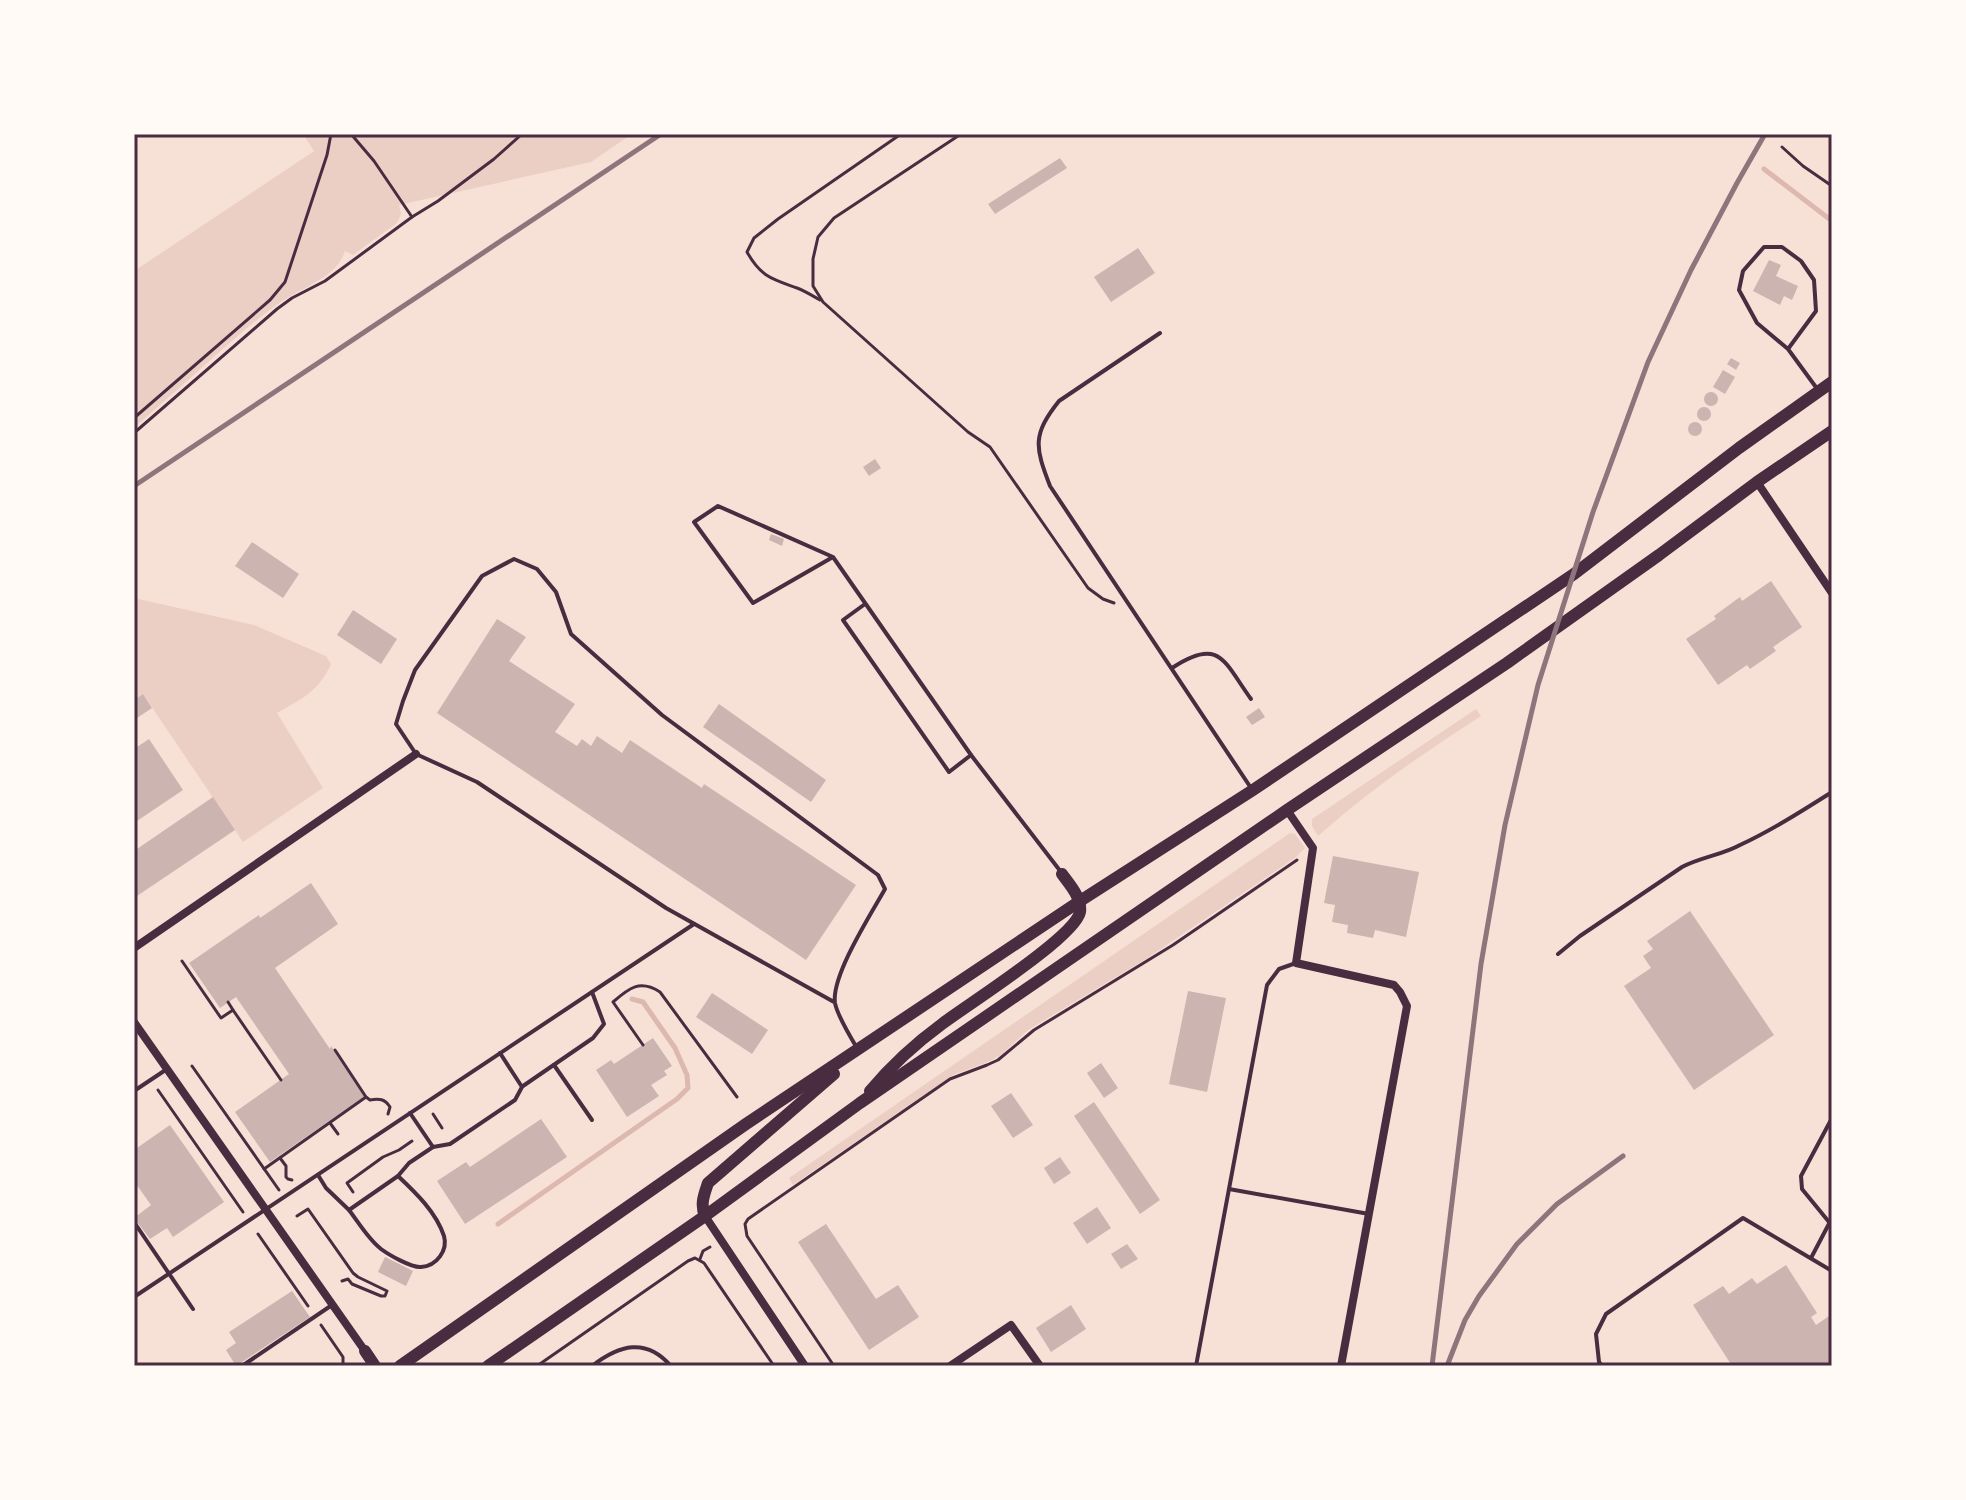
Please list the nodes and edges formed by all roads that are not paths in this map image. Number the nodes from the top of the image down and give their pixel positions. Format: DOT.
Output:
graph roads {
  1 [pos="1160,333"];
  2 [pos="1788,349"];
  3 [pos="1832,382"];
  4 [pos="1819,392"];
  5 [pos="1832,431"];
  6 [pos="1757,482"];
  7 [pos="833,557"];
  8 [pos="1832,593"];
  9 [pos="865,604"];
  10 [pos="1172,668"];
  11 [pos="1251,699"];
  12 [pos="416,754"];
  13 [pos="971,755"];
  14 [pos="1253,790"];
  15 [pos="1832,792"];
  16 [pos="1287,810"];
  17 [pos="1062,874"];
  18 [pos="1080,901"];
  19 [pos="694,924"];
  20 [pos="134,948"];
  21 [pos="1558,954"];
  22 [pos="1296,963"];
  23 [pos="592,992"];
  24 [pos="834,1002"];
  25 [pos="134,1022"];
  26 [pos="876,1039"];
  27 [pos="859,1050"];
  28 [pos="500,1053"];
  29 [pos="554,1065"];
  30 [pos="167,1069"];
  31 [pos="522,1087"];
  32 [pos="134,1091"];
  33 [pos="860,1103"];
  34 [pos="410,1113"];
  35 [pos="1832,1118"];
  36 [pos="592,1120"];
  37 [pos="433,1147"];
  38 [pos="318,1175"];
  39 [pos="398,1176"];
  40 [pos="1229,1189"];
  41 [pos="265,1210"];
  42 [pos="349,1210"];
  43 [pos="1369,1214"];
  44 [pos="705,1216"];
  45 [pos="1831,1220"];
  46 [pos="134,1222"];
  47 [pos="1811,1259"];
  48 [pos="1832,1271"];
  49 [pos="169,1274"];
  50 [pos="134,1297"];
  51 [pos="332,1305"];
  52 [pos="193,1309"];
  53 [pos="365,1351"];
  54 [pos="242,1366"];
  55 [pos="375,1366"];
  56 [pos="400,1366"];
  57 [pos="488,1366"];
  58 [pos="592,1366"];
  59 [pos="671,1366"];
  60 [pos="805,1366"];
  61 [pos="950,1366"];
  62 [pos="1040,1366"];
  63 [pos="1196,1366"];
  64 [pos="1341,1366"];
  65 [pos="1602,1366"];
  1 -- 10 [label="lane"];
  2 -- 2 [label="lane"];
  2 -- 4 [label="lane"];
  3 -- 4 [label="main road"];
  4 -- 14 [label="main road"];
  5 -- 6 [label="main road"];
  6 -- 8 [label="street"];
  6 -- 16 [label="main road"];
  7 -- 7 [label="lane"];
  7 -- 9 [label="lane"];
  9 -- 13 [label="lane"];
  9 -- 13 [label="lane"];
  10 -- 11 [label="lane"];
  10 -- 14 [label="lane"];
  12 -- 19 [label="lane"];
  12 -- 20 [label="street"];
  12 -- 24 [label="lane"];
  13 -- 17 [label="lane"];
  14 -- 18 [label="main road"];
  15 -- 21 [label="lane"];
  16 -- 22 [label="street"];
  16 -- 33 [label="main road"];
  17 -- 18 [label="main road"];
  18 -- 26 [label="main road"];
  18 -- 33 [label="main road"];
  19 -- 23 [label="lane"];
  19 -- 24 [label="lane"];
  22 -- 40 [label="lane"];
  22 -- 43 [label="street"];
  23 -- 28 [label="lane"];
  23 -- 29 [label="lane"];
  24 -- 27 [label="lane"];
  25 -- 30 [label="street"];
  26 -- 27 [label="main road"];
  26 -- 44 [label="main road"];
  27 -- 56 [label="main road"];
  28 -- 31 [label="lane"];
  28 -- 34 [label="lane"];
  29 -- 31 [label="lane"];
  29 -- 36 [label="lane"];
  30 -- 32 [label="lane"];
  30 -- 41 [label="street"];
  31 -- 37 [label="lane"];
  33 -- 44 [label="main road"];
  34 -- 37 [label="lane"];
  34 -- 38 [label="lane"];
  35 -- 45 [label="lane"];
  37 -- 39 [label="lane"];
  38 -- 41 [label="lane"];
  38 -- 42 [label="lane"];
  39 -- 42 [label="lane"];
  39 -- 42 [label="lane"];
  40 -- 43 [label="lane"];
  40 -- 63 [label="lane"];
  41 -- 49 [label="lane"];
  41 -- 51 [label="street"];
  43 -- 64 [label="street"];
  44 -- 57 [label="main road"];
  44 -- 60 [label="street"];
  45 -- 47 [label="lane"];
  46 -- 49 [label="lane"];
  47 -- 48 [label="lane"];
  47 -- 65 [label="lane"];
  49 -- 50 [label="lane"];
  49 -- 52 [label="lane"];
  51 -- 53 [label="street"];
  51 -- 54 [label="lane"];
  53 -- 55 [label="main road"];
  58 -- 59 [label="lane"];
  61 -- 62 [label="street"];
}
